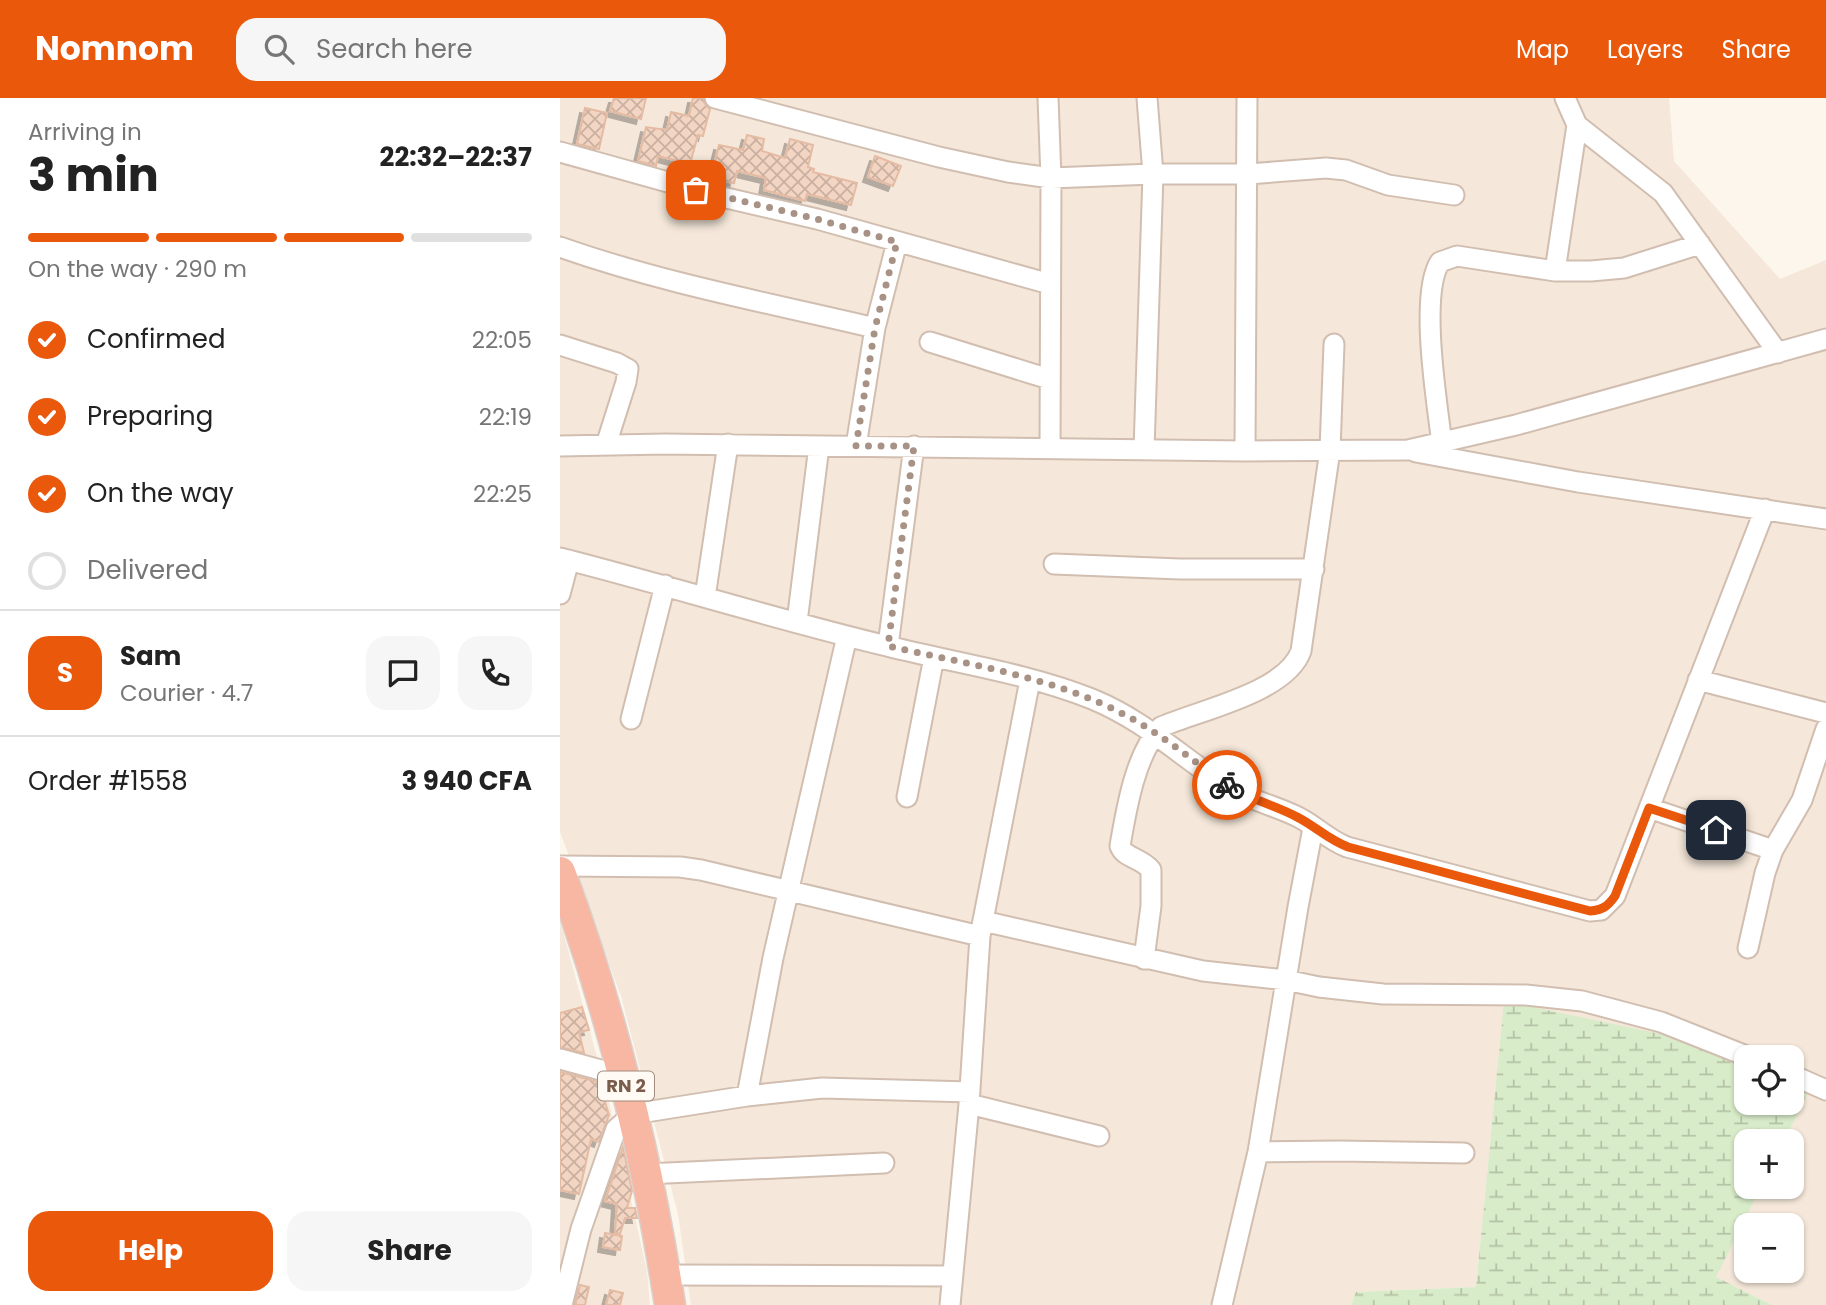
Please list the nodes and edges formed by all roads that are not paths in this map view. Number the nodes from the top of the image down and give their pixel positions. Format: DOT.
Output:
graph roads {
  1 [pos="715,98"];
  2 [pos="1048,98"];
  3 [pos="1147,98"];
  4 [pos="1247,98"];
  5 [pos="1564,98"];
  6 [pos="1577,125"];
  7 [pos="560,152"];
  8 [pos="1153,174"];
  9 [pos="1248,174"];
  10 [pos="1051,178"];
  11 [pos="1454,195"];
  12 [pos="897,242"];
  13 [pos="1700,244"];
  14 [pos="560,247"];
  15 [pos="1555,271"];
  16 [pos="1049,284"];
  17 [pos="875,328"];
  18 [pos="1826,340"];
  19 [pos="930,342"];
  20 [pos="1334,344"];
  21 [pos="560,345"];
  22 [pos="1778,353"];
  23 [pos="1049,379"];
  24 [pos="728,444"];
  25 [pos="1443,444"];
  26 [pos="606,445"];
  27 [pos="560,446"];
  28 [pos="819,446"];
  29 [pos="856,446"];
  30 [pos="914,446"];
  31 [pos="1049,448"];
  32 [pos="1144,450"];
  33 [pos="1329,450"];
  34 [pos="1408,450"];
  35 [pos="1245,451"];
  36 [pos="1765,509"];
  37 [pos="1826,519"];
  38 [pos="564,559"];
  39 [pos="1054,564"];
  40 [pos="1314,569"];
  41 [pos="666,585"];
  42 [pos="560,594"];
  43 [pos="705,597"];
  44 [pos="797,622"];
  45 [pos="847,636"];
  46 [pos="888,646"];
  47 [pos="934,657"];
  48 [pos="1030,680"];
  49 [pos="1698,680"];
  50 [pos="1826,713"];
  51 [pos="631,719"];
  52 [pos="1826,729"];
  53 [pos="1156,733"];
  54 [pos="907,797"];
  55 [pos="1649,808"];
  56 [pos="1313,828"];
  57 [pos="1773,850"];
  58 [pos="560,866"];
  59 [pos="560,872"];
  60 [pos="789,890"];
  61 [pos="981,929"];
  62 [pos="1748,948"];
  63 [pos="1144,959"];
  64 [pos="1286,980"];
  65 [pos="1734,1051"];
  66 [pos="560,1059"];
  67 [pos="623,1076"];
  68 [pos="1804,1080"];
  69 [pos="1826,1090"];
  70 [pos="747,1096"];
  71 [pos="969,1098"];
  72 [pos="633,1114"];
  73 [pos="1099,1136"];
  74 [pos="1258,1152"];
  75 [pos="1464,1153"];
  76 [pos="884,1163"];
  77 [pos="646,1174"];
  78 [pos="665,1275"];
  79 [pos="952,1276"];
  80 [pos="562,1305"];
  81 [pos="670,1305"];
  82 [pos="950,1305"];
  83 [pos="1222,1305"];
  1 -- 10 [label="street"];
  2 -- 10 [label="street"];
  3 -- 8 [label="street"];
  4 -- 9 [label="street"];
  5 -- 6 [label="street"];
  6 -- 13 [label="street"];
  6 -- 15 [label="street"];
  7 -- 12 [label="street"];
  8 -- 9 [label="street"];
  8 -- 10 [label="street"];
  8 -- 32 [label="street"];
  9 -- 11 [label="street"];
  9 -- 35 [label="street"];
  10 -- 16 [label="street"];
  12 -- 16 [label="street"];
  12 -- 17 [label="street"];
  13 -- 15 [label="street"];
  13 -- 22 [label="street"];
  14 -- 17 [label="street"];
  15 -- 25 [label="street"];
  16 -- 23 [label="street"];
  17 -- 29 [label="street"];
  18 -- 22 [label="street"];
  19 -- 23 [label="street"];
  20 -- 33 [label="street"];
  21 -- 26 [label="street"];
  22 -- 25 [label="street"];
  23 -- 31 [label="street"];
  24 -- 26 [label="street"];
  24 -- 28 [label="street"];
  24 -- 43 [label="street"];
  25 -- 34 [label="street"];
  26 -- 27 [label="street"];
  28 -- 29 [label="street"];
  28 -- 44 [label="street"];
  29 -- 30 [label="street"];
  30 -- 31 [label="street"];
  30 -- 46 [label="street"];
  31 -- 32 [label="street"];
  32 -- 35 [label="street"];
  33 -- 34 [label="street"];
  33 -- 35 [label="street"];
  33 -- 40 [label="street"];
  34 -- 36 [label="street"];
  36 -- 37 [label="street"];
  36 -- 49 [label="street"];
  38 -- 41 [label="street"];
  38 -- 42 [label="street"];
  39 -- 40 [label="street"];
  40 -- 53 [label="street"];
  41 -- 43 [label="street"];
  41 -- 51 [label="street"];
  43 -- 44 [label="street"];
  44 -- 45 [label="street"];
  45 -- 46 [label="street"];
  45 -- 60 [label="street"];
  46 -- 47 [label="street"];
  47 -- 48 [label="street"];
  47 -- 54 [label="street"];
  48 -- 53 [label="street"];
  48 -- 61 [label="street"];
  49 -- 50 [label="street"];
  49 -- 55 [label="street"];
  52 -- 57 [label="street"];
  53 -- 56 [label="street"];
  53 -- 63 [label="street"];
  55 -- 56 [label="street"];
  55 -- 57 [label="street"];
  56 -- 64 [label="street"];
  57 -- 62 [label="street"];
  58 -- 60 [label="street"];
  59 -- 67 [label="highway, RN 2"];
  60 -- 61 [label="street"];
  60 -- 70 [label="street"];
  61 -- 63 [label="street"];
  61 -- 71 [label="street"];
  63 -- 64 [label="street"];
  64 -- 65 [label="street"];
  64 -- 74 [label="street"];
  66 -- 67 [label="street"];
  67 -- 72 [label="highway, RN 2"];
  68 -- 69 [label="street"];
  70 -- 71 [label="street"];
  70 -- 72 [label="street"];
  71 -- 73 [label="street"];
  71 -- 79 [label="street"];
  72 -- 77 [label="highway, RN 2"];
  72 -- 80 [label="street"];
  74 -- 75 [label="street"];
  74 -- 83 [label="street"];
  76 -- 77 [label="street"];
  77 -- 78 [label="highway, RN 2"];
  78 -- 79 [label="street"];
  78 -- 81 [label="highway, RN 2"];
  79 -- 82 [label="street"];
}
